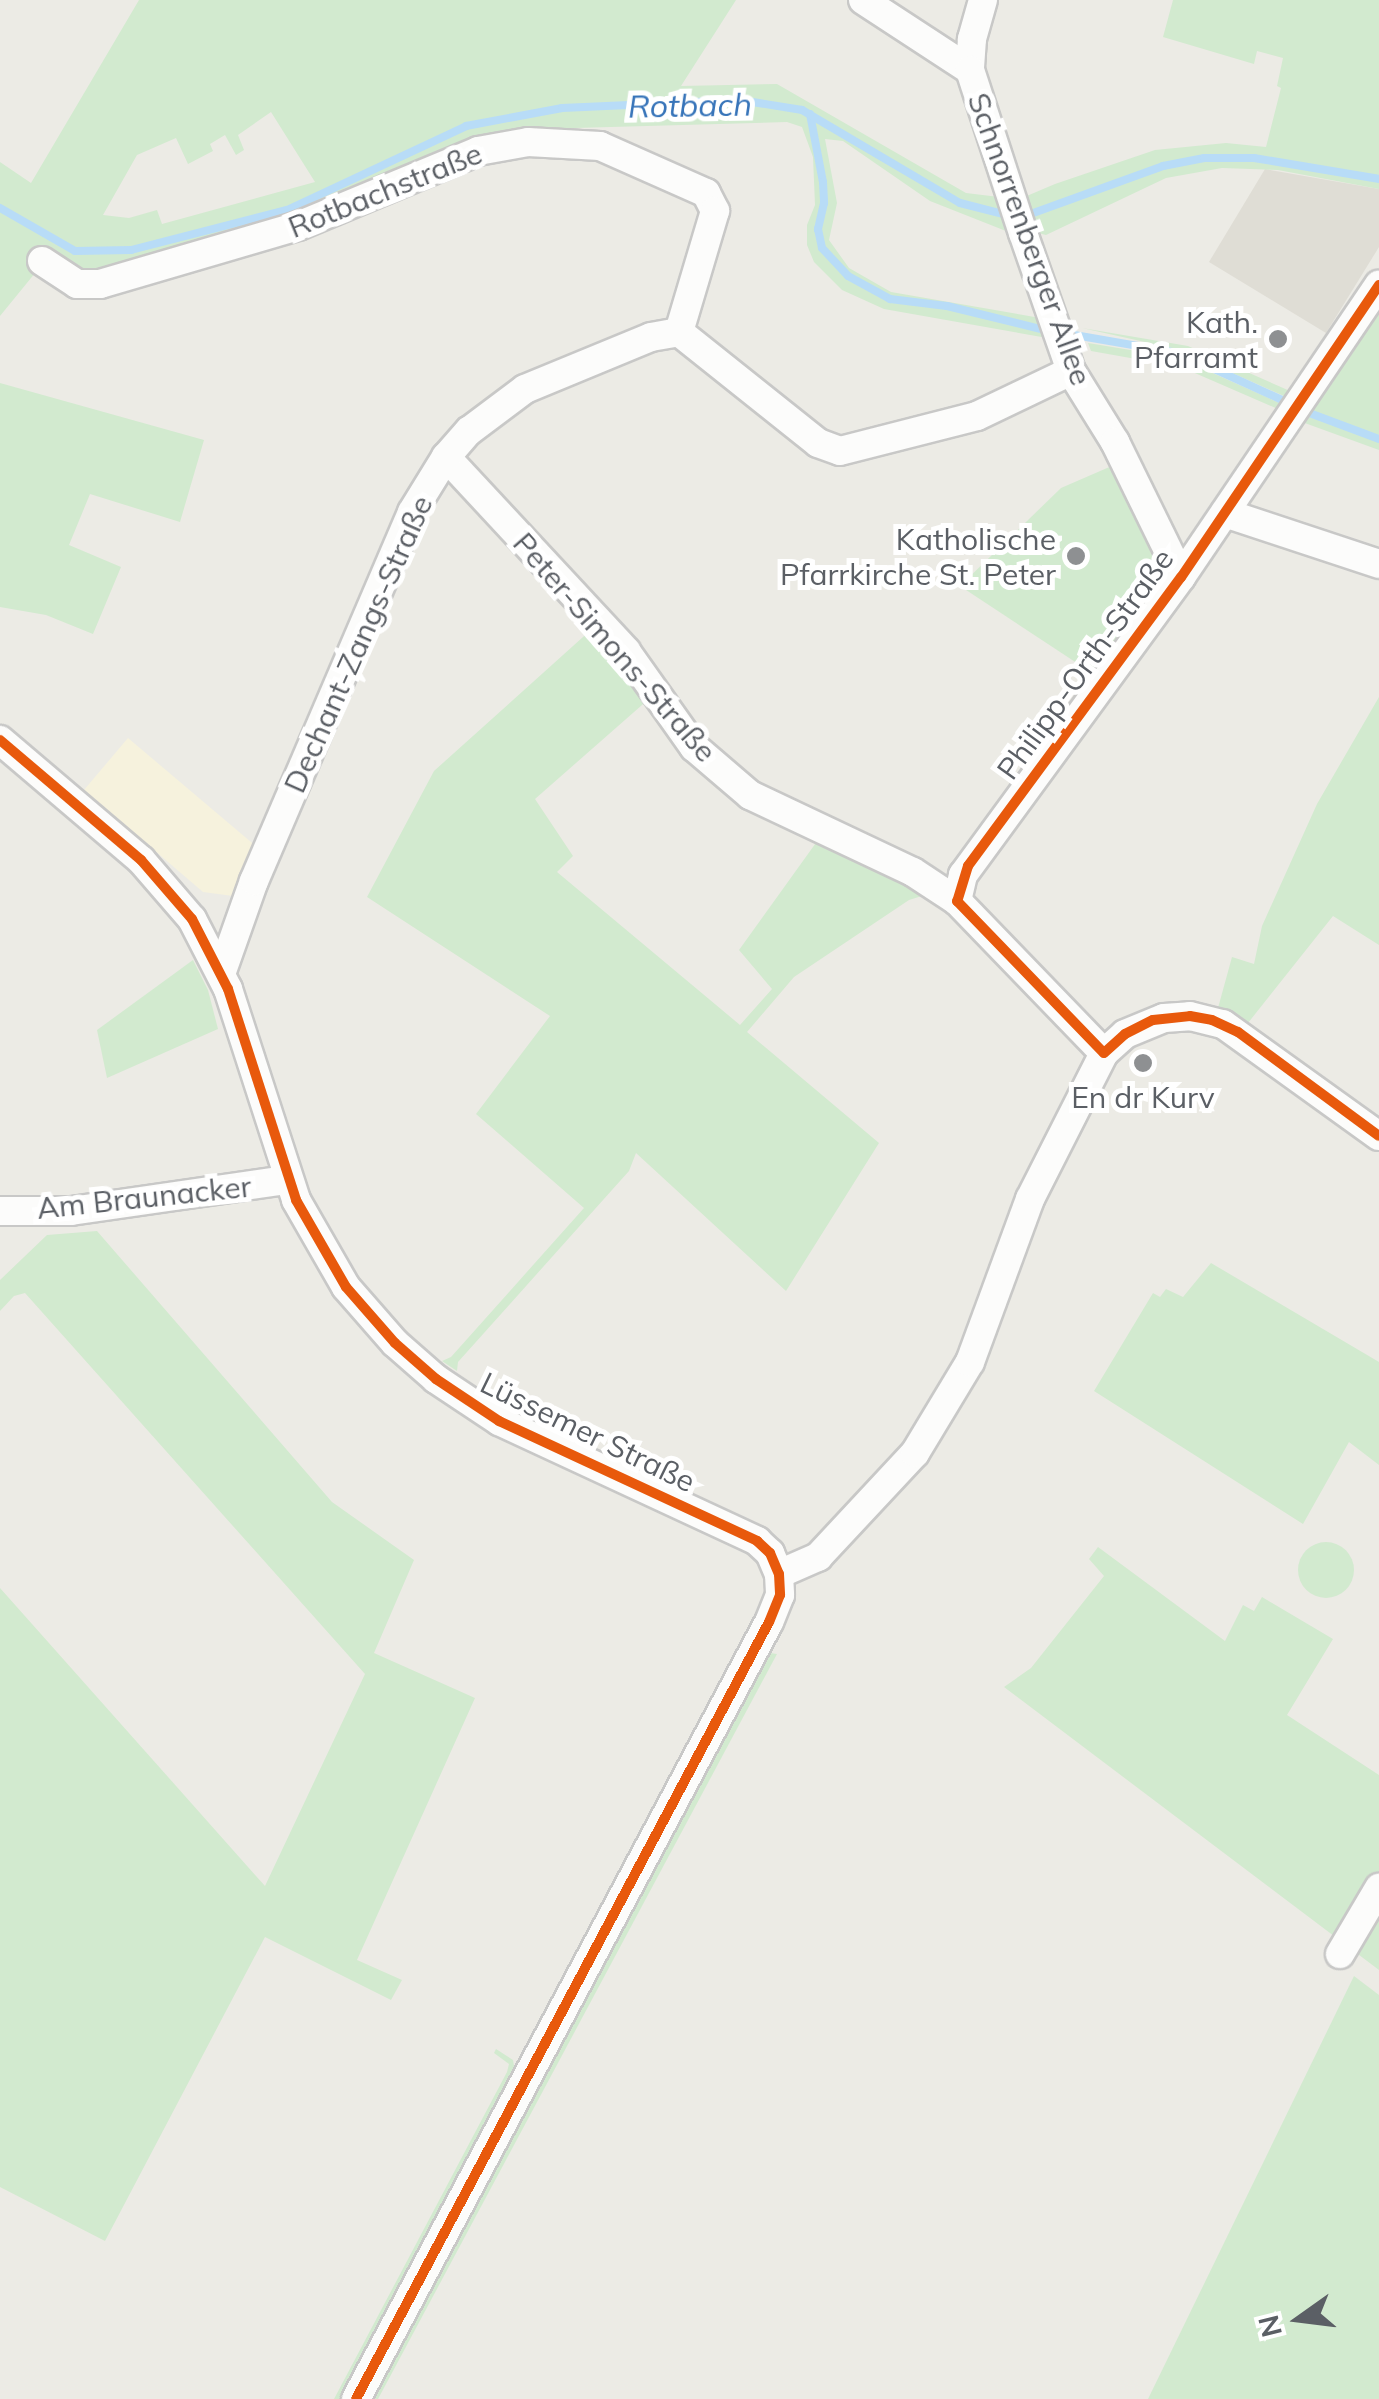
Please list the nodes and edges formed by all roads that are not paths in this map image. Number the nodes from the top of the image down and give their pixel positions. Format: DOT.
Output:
graph roads {
  1 [pos="863,0"];
  2 [pos="984,0"];
  3 [pos="970,70"];
  4 [pos="42,261"];
  5 [pos="1379,286"];
  6 [pos="679,332"];
  7 [pos="1071,371"];
  8 [pos="446,457"];
  9 [pos="1225,513"];
  10 [pos="1379,541"];
  11 [pos="1333,548"];
  12 [pos="1379,564"];
  13 [pos="1182,577"];
  14 [pos="0,740"];
  15 [pos="957,901"];
  16 [pos="221,974"];
  17 [pos="1104,1053"];
  18 [pos="1379,1136"];
  19 [pos="287,1180"];
  20 [pos="0,1211"];
  21 [pos="779,1574"];
  22 [pos="1379,1888"];
  23 [pos="1340,1954"];
  24 [pos="356,2399"];
  1 -- 3 [label="street"];
  2 -- 3 [label="street, Schnorrenberger Allee"];
  3 -- 7 [label="street, Schnorrenberger Allee"];
  4 -- 6 [label="street, Rotbachstraße"];
  5 -- 9 [label="street, Philipp-Orth-Straße"];
  6 -- 7 [label="street"];
  6 -- 8 [label="street, Dechant-Zangs-Straße"];
  7 -- 13 [label="street, Schnorrenberger Allee"];
  8 -- 15 [label="street, Peter-Simons-Straße"];
  8 -- 16 [label="street, Dechant-Zangs-Straße"];
  9 -- 11 [label="street"];
  9 -- 13 [label="street, Philipp-Orth-Straße"];
  10 -- 11 [label="street"];
  11 -- 12 [label="street"];
  13 -- 15 [label="street, Philipp-Orth-Straße"];
  14 -- 16 [label="street, Lüssemer Straße"];
  15 -- 17 [label="street"];
  16 -- 19 [label="street, Lüssemer Straße"];
  17 -- 18 [label="street"];
  17 -- 21 [label="street"];
  19 -- 20 [label="street, Am Braunacker"];
  19 -- 21 [label="street, Lüssemer Straße"];
  21 -- 24 [label="street"];
  22 -- 23 [label="street"];
}
